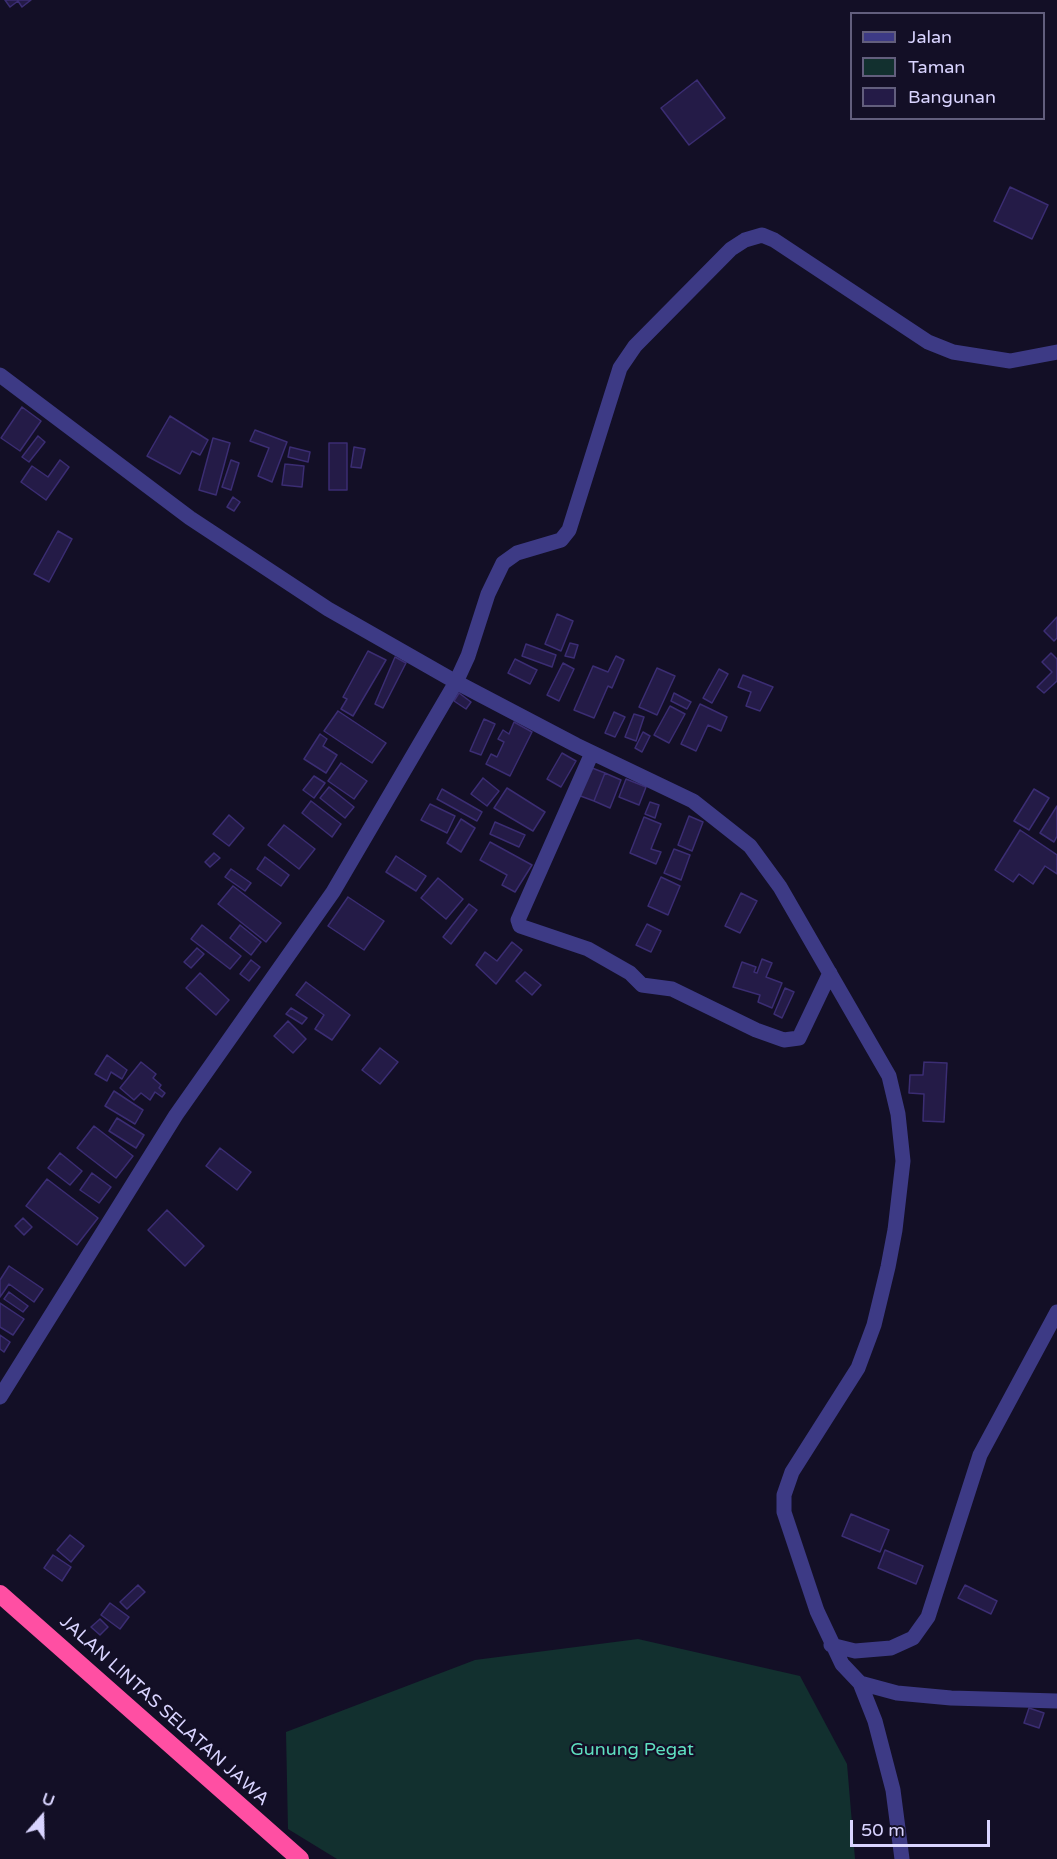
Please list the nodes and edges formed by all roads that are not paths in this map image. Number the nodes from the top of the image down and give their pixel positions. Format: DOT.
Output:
graph roads {
  1 [pos="1057,352"];
  2 [pos="0,375"];
  3 [pos="456,682"];
  4 [pos="592,753"];
  5 [pos="830,973"];
  6 [pos="1057,1312"];
  7 [pos="0,1397"];
  8 [pos="0,1594"];
  9 [pos="831,1645"];
  10 [pos="860,1683"];
  11 [pos="1057,1701"];
  12 [pos="300,1859"];
  13 [pos="902,1859"];
  1 -- 3 [label="street"];
  2 -- 3 [label="street"];
  3 -- 4 [label="street"];
  3 -- 7 [label="street"];
  4 -- 5 [label="street"];
  4 -- 5 [label="street"];
  5 -- 9 [label="street"];
  6 -- 9 [label="street"];
  8 -- 12 [label="highway, JALAN LINTAS SELATAN JAWA"];
  9 -- 10 [label="street"];
  10 -- 11 [label="street"];
  10 -- 13 [label="street"];
}
